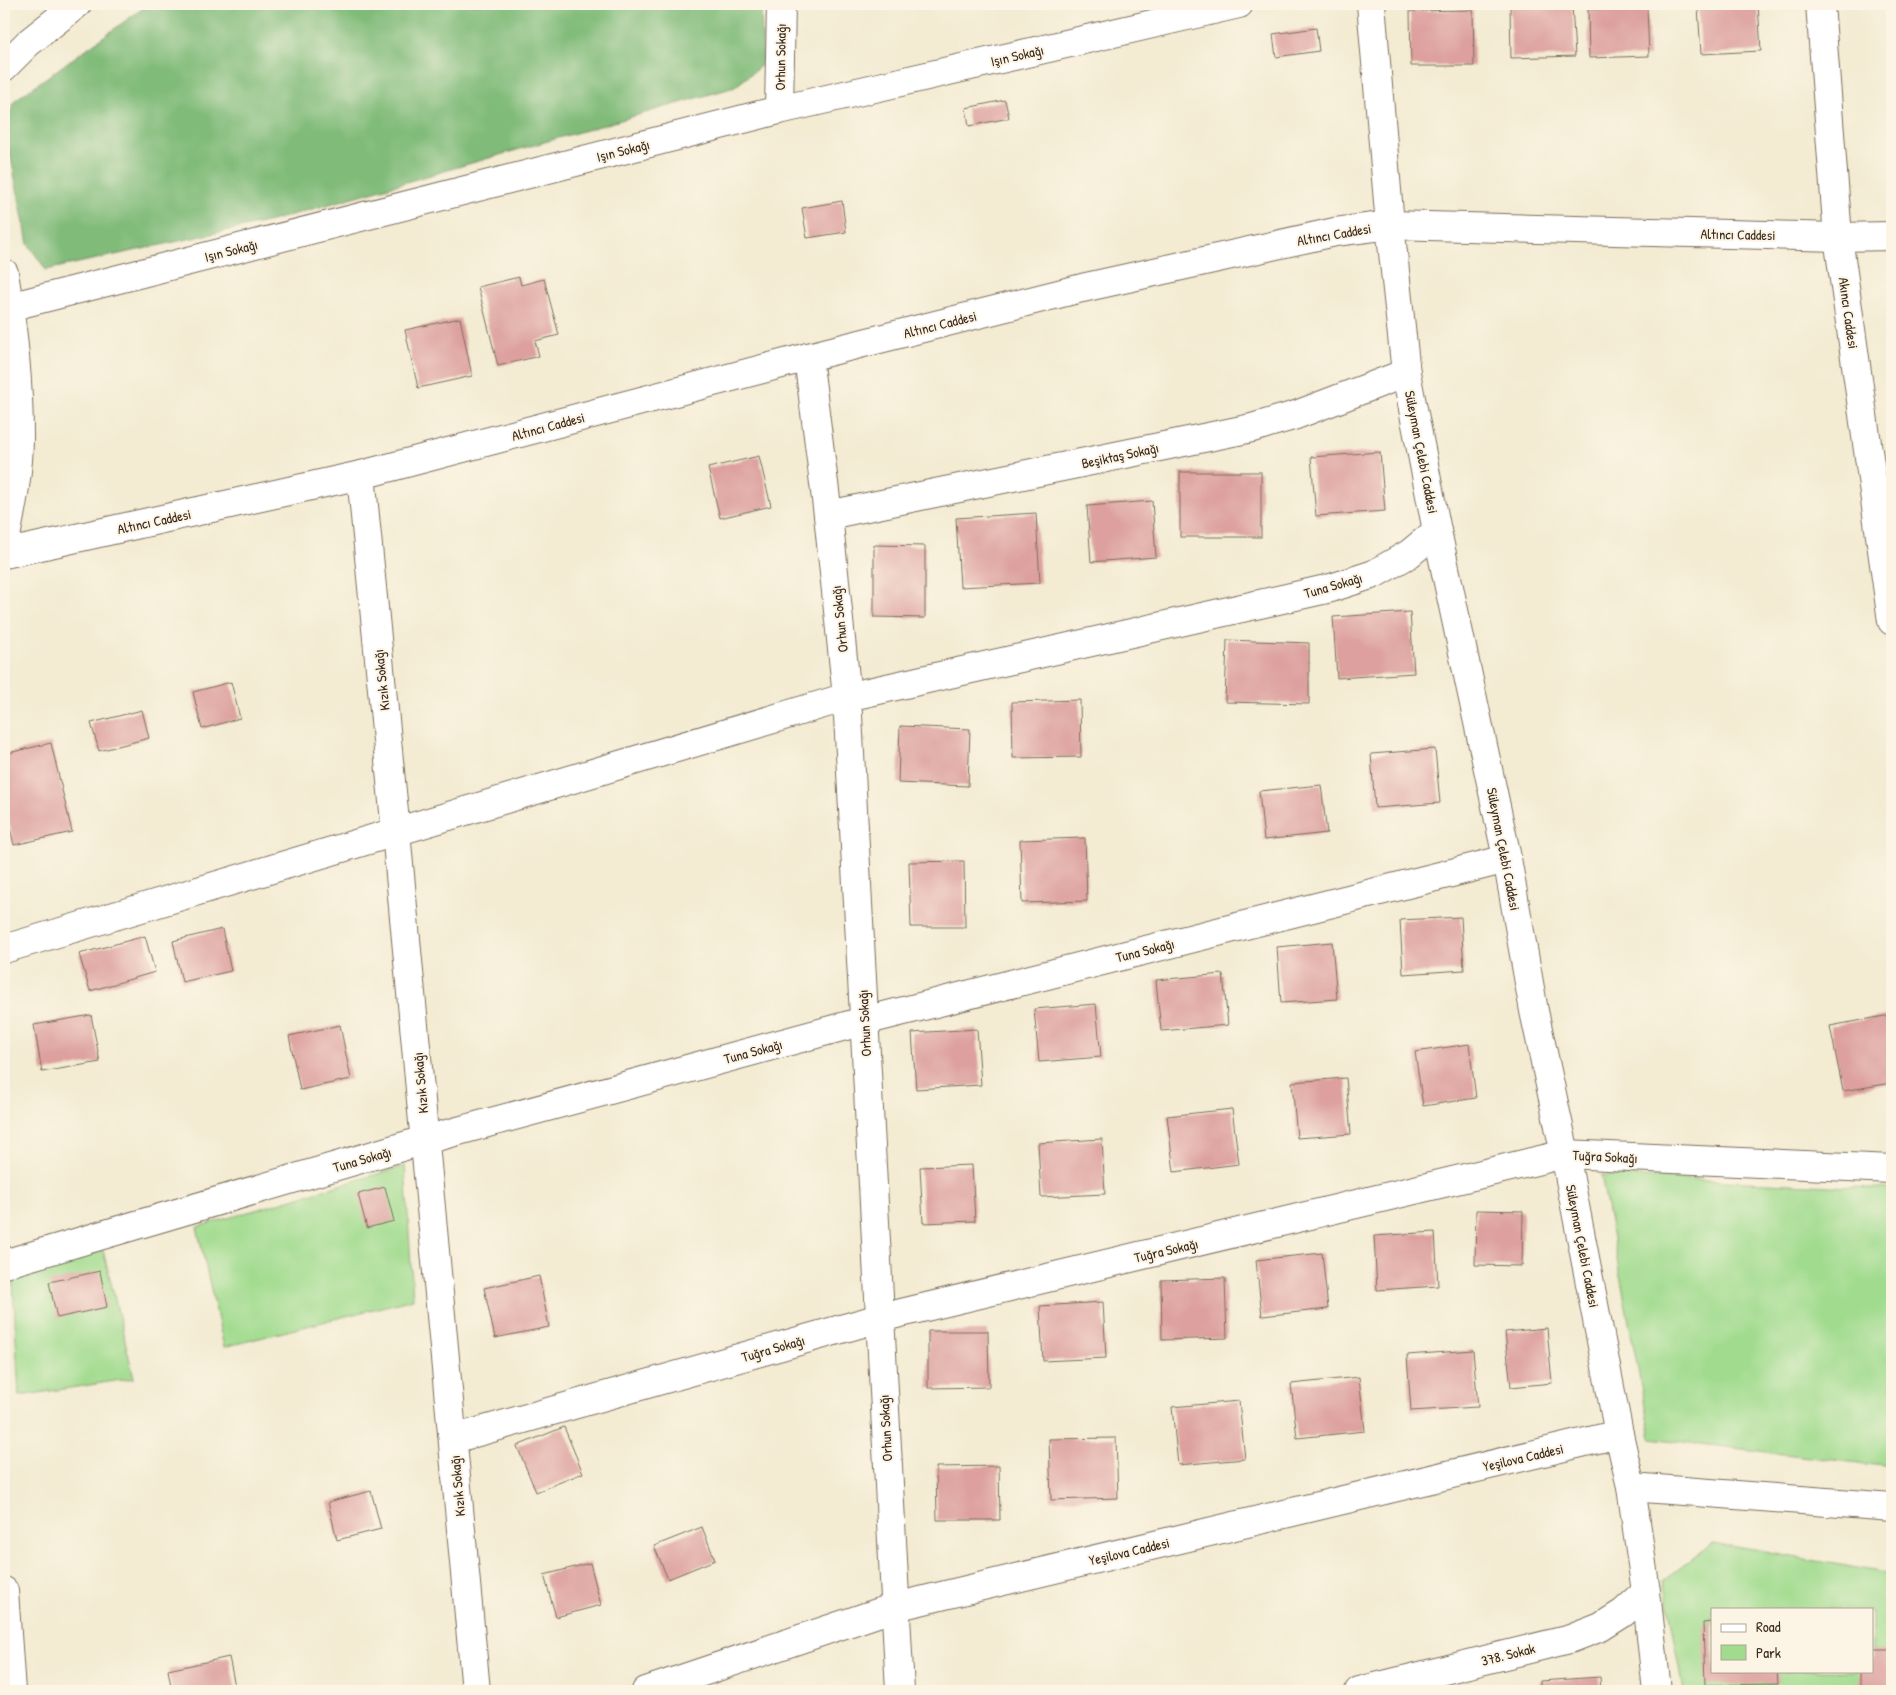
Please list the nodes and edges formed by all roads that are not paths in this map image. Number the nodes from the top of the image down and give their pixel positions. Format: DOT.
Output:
graph roads {
  1 [pos="77,4"];
  2 [pos="782,4"];
  3 [pos="1239,4"];
  4 [pos="1371,4"];
  5 [pos="1820,4"];
  6 [pos="4,67"];
  7 [pos="779,110"];
  8 [pos="1390,225"];
  9 [pos="1838,236"];
  10 [pos="1892,236"];
  11 [pos="4,273"];
  12 [pos="9,307"];
  13 [pos="808,357"];
  14 [pos="1406,373"];
  15 [pos="361,475"];
  16 [pos="828,515"];
  17 [pos="1437,531"];
  18 [pos="4,547"];
  19 [pos="4,554"];
  20 [pos="1892,621"];
  21 [pos="847,697"];
  22 [pos="396,832"];
  23 [pos="1507,859"];
  24 [pos="4,949"];
  25 [pos="864,1021"];
  26 [pos="425,1140"];
  27 [pos="1565,1154"];
  28 [pos="1892,1169"];
  29 [pos="4,1264"];
  30 [pos="880,1318"];
  31 [pos="1619,1434"];
  32 [pos="453,1440"];
  33 [pos="1631,1487"];
  34 [pos="1892,1506"];
  35 [pos="4,1591"];
  36 [pos="1646,1592"];
  37 [pos="895,1607"];
  38 [pos="12,1691"];
  39 [pos="476,1691"];
  40 [pos="646,1691"];
  41 [pos="900,1691"];
  42 [pos="1359,1691"];
  43 [pos="1657,1691"];
  1 -- 6 [label="street"];
  2 -- 7 [label="street, Orhun Sokağı"];
  3 -- 7 [label="street, Işın Sokağı"];
  4 -- 8 [label="street, Süleyman Çelebi Caddesi"];
  5 -- 9 [label="street, Akıncı Caddesi"];
  7 -- 12 [label="street, Işın Sokağı"];
  8 -- 9 [label="street, Altıncı Caddesi"];
  8 -- 13 [label="street, Altıncı Caddesi"];
  8 -- 14 [label="street, Süleyman Çelebi Caddesi"];
  9 -- 10 [label="street, Altıncı Caddesi"];
  9 -- 20 [label="street, Akıncı Caddesi"];
  11 -- 12 [label="street"];
  12 -- 18 [label="street"];
  13 -- 15 [label="street, Altıncı Caddesi"];
  13 -- 16 [label="street, Orhun Sokağı"];
  14 -- 16 [label="street, Beşiktaş Sokağı"];
  14 -- 17 [label="street, Süleyman Çelebi Caddesi"];
  15 -- 19 [label="street, Altıncı Caddesi"];
  15 -- 22 [label="street, Kızık Sokağı"];
  16 -- 21 [label="street, Orhun Sokağı"];
  17 -- 21 [label="street, Tuna Sokağı"];
  17 -- 23 [label="street, Süleyman Çelebi Caddesi"];
  21 -- 22 [label="street, Tuna Sokağı"];
  21 -- 25 [label="street, Orhun Sokağı"];
  22 -- 24 [label="street, Tuna Sokağı"];
  22 -- 26 [label="street, Kızık Sokağı"];
  23 -- 25 [label="street, Tuna Sokağı"];
  23 -- 27 [label="street, Süleyman Çelebi Caddesi"];
  25 -- 26 [label="street, Tuna Sokağı"];
  25 -- 30 [label="street, Orhun Sokağı"];
  26 -- 29 [label="street, Tuna Sokağı"];
  26 -- 32 [label="street, Kızık Sokağı"];
  27 -- 28 [label="street, Tuğra Sokağı"];
  27 -- 30 [label="street, Tuğra Sokağı"];
  27 -- 31 [label="street, Süleyman Çelebi Caddesi"];
  30 -- 32 [label="street, Tuğra Sokağı"];
  30 -- 37 [label="street, Orhun Sokağı"];
  31 -- 33 [label="street, Süleyman Çelebi Caddesi"];
  31 -- 37 [label="street, Yeşilova Caddesi"];
  32 -- 39 [label="street, Kızık Sokağı"];
  33 -- 34 [label="street"];
  33 -- 36 [label="street, Süleyman Çelebi Caddesi"];
  35 -- 38 [label="street"];
  36 -- 42 [label="street, 378. Sokak"];
  36 -- 43 [label="street, Süleyman Çelebi Caddesi"];
  37 -- 40 [label="street, Yeşilova Caddesi"];
  37 -- 41 [label="street, Orhun Sokağı"];
}
